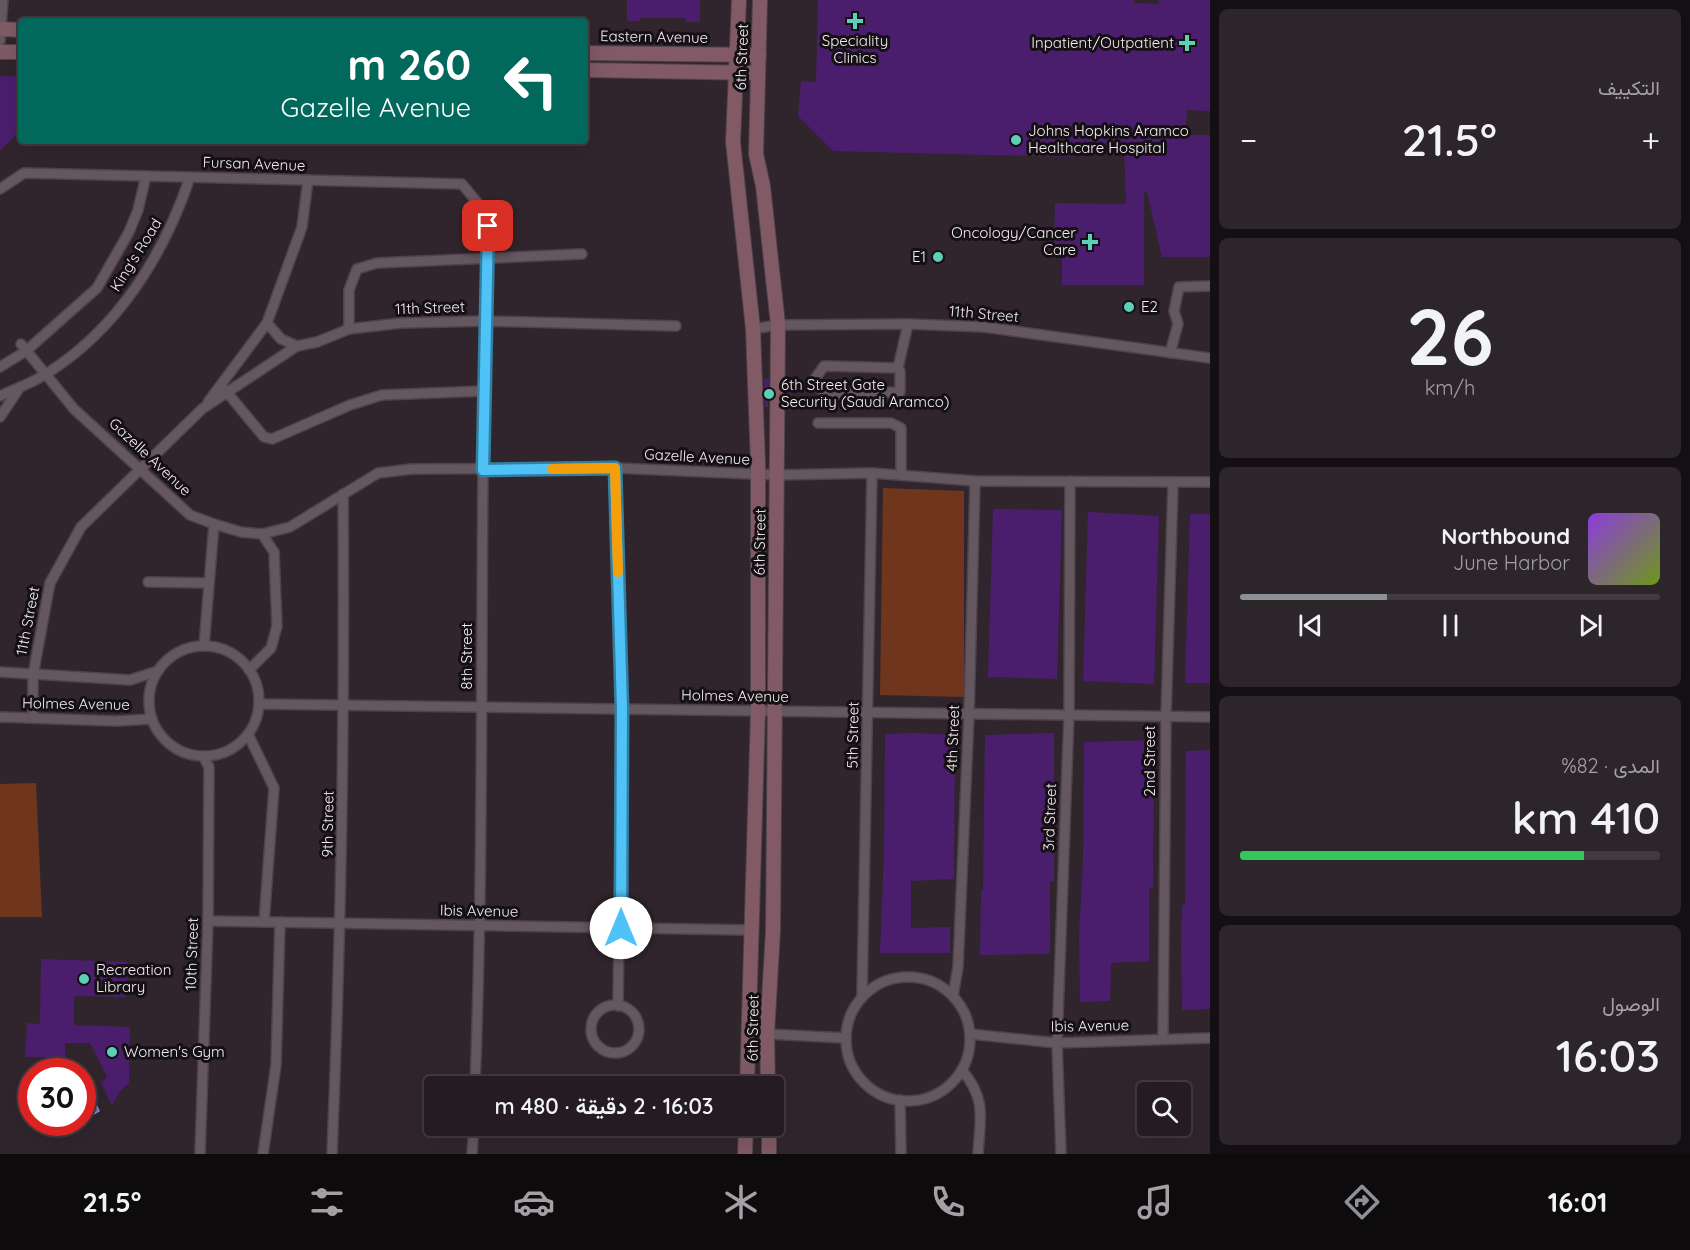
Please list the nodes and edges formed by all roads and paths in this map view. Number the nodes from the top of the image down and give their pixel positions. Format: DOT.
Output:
graph roads {
  1 [pos="3,0"];
  2 [pos="740,0"];
  3 [pos="760,0"];
  4 [pos="18,30"];
  5 [pos="1,33"];
  6 [pos="0,52"];
  7 [pos="18,52"];
  8 [pos="588,52"];
  9 [pos="737,55"];
  10 [pos="759,55"];
  11 [pos="588,70"];
  12 [pos="736,73"];
  13 [pos="758,73"];
  14 [pos="146,176"];
  15 [pos="190,177"];
  16 [pos="308,180"];
  17 [pos="0,189"];
  18 [pos="488,226"];
  19 [pos="582,254"];
  20 [pos="487,257"];
  21 [pos="1210,286"];
  22 [pos="485,321"];
  23 [pos="267,322"];
  24 [pos="908,324"];
  25 [pos="778,325"];
  26 [pos="676,326"];
  27 [pos="349,329"];
  28 [pos="753,329"];
  29 [pos="297,346"];
  30 [pos="24,347"];
  31 [pos="1170,353"];
  32 [pos="1210,358"];
  33 [pos="0,368"];
  34 [pos="898,368"];
  35 [pos="46,374"];
  36 [pos="20,387"];
  37 [pos="224,389"];
  38 [pos="484,391"];
  39 [pos="0,396"];
  40 [pos="0,417"];
  41 [pos="818,423"];
  42 [pos="141,468"];
  43 [pos="615,468"];
  44 [pos="483,470"];
  45 [pos="872,473"];
  46 [pos="758,475"];
  47 [pos="777,475"];
  48 [pos="901,475"];
  49 [pos="975,481"];
  50 [pos="1070,481"];
  51 [pos="1210,482"];
  52 [pos="1173,484"];
  53 [pos="343,494"];
  54 [pos="214,524"];
  55 [pos="262,534"];
  56 [pos="148,582"];
  57 [pos="209,584"];
  58 [pos="204,646"];
  59 [pos="249,670"];
  60 [pos="158,671"];
  61 [pos="0,672"];
  62 [pos="33,675"];
  63 [pos="259,704"];
  64 [pos="345,705"];
  65 [pos="482,707"];
  66 [pos="622,709"];
  67 [pos="758,711"];
  68 [pos="775,711"];
  69 [pos="869,712"];
  70 [pos="969,714"];
  71 [pos="1069,716"];
  72 [pos="0,717"];
  73 [pos="1166,717"];
  74 [pos="1210,717"];
  75 [pos="33,718"];
  76 [pos="152,719"];
  77 [pos="248,734"];
  78 [pos="203,756"];
  79 [pos="208,921"];
  80 [pos="264,922"];
  81 [pos="280,922"];
  82 [pos="342,923"];
  83 [pos="481,926"];
  84 [pos="621,928"];
  85 [pos="750,930"];
  86 [pos="953,996"];
  87 [pos="862,997"];
  88 [pos="618,1006"];
  89 [pos="767,1034"];
  90 [pos="970,1034"];
  91 [pos="846,1038"];
  92 [pos="1163,1038"];
  93 [pos="1210,1038"];
  94 [pos="1057,1043"];
  95 [pos="962,1070"];
  96 [pos="475,1076"];
  97 [pos="747,1076"];
  98 [pos="768,1076"];
  99 [pos="900,1100"];
  100 [pos="473,1136"];
  101 [pos="746,1136"];
  102 [pos="769,1136"];
  103 [pos="200,1154"];
  104 [pos="263,1154"];
  105 [pos="332,1154"];
  106 [pos="472,1154"];
  107 [pos="746,1154"];
  108 [pos="769,1154"];
  109 [pos="901,1154"];
  110 [pos="978,1154"];
  111 [pos="1061,1154"];
  1 -- 5 [label="street"];
  2 -- 9 [label="main road, 6th Street"];
  3 -- 10 [label="main road, 6th Street"];
  4 -- 5 [label="main road"];
  6 -- 7 [label="main road"];
  8 -- 9 [label="main road, Eastern Avenue"];
  9 -- 10 [label="main road, Eastern Avenue"];
  9 -- 12 [label="main road, 6th Street"];
  10 -- 13 [label="main road, 6th Street"];
  11 -- 12 [label="main road"];
  12 -- 13 [label="main road"];
  12 -- 28 [label="main road, 6th Street"];
  13 -- 25 [label="main road, 6th Street"];
  14 -- 15 [label="street, Fursan Avenue"];
  14 -- 17 [label="street, Fursan Avenue"];
  14 -- 30 [label="street, King's Road"];
  15 -- 16 [label="street, Fursan Avenue"];
  15 -- 35 [label="street, King's Road"];
  16 -- 18 [label="street, Fursan Avenue"];
  16 -- 23 [label="street, 11th Street"];
  18 -- 20 [label="street, 8th Street"];
  19 -- 20 [label="street"];
  20 -- 22 [label="street, 8th Street"];
  20 -- 27 [label="street"];
  21 -- 31 [label="street"];
  22 -- 26 [label="street, 11th Street"];
  22 -- 27 [label="street, 11th Street"];
  22 -- 38 [label="street, 8th Street"];
  23 -- 29 [label="street"];
  23 -- 37 [label="street, 11th Street"];
  24 -- 25 [label="street, 11th Street"];
  24 -- 31 [label="street, 11th Street"];
  24 -- 34 [label="street"];
  25 -- 28 [label="street, 11th Street"];
  25 -- 47 [label="main road, 6th Street"];
  27 -- 29 [label="street, 11th Street"];
  28 -- 46 [label="main road, 6th Street"];
  29 -- 37 [label="street, 11th Street"];
  30 -- 33 [label="street, King's Road"];
  30 -- 35 [label="street, Gazelle Avenue"];
  31 -- 32 [label="street, 11th Street"];
  34 -- 34 [label="street"];
  35 -- 36 [label="street, King's Road"];
  35 -- 42 [label="street, Gazelle Avenue"];
  36 -- 39 [label="street, King's Road"];
  36 -- 40 [label="street"];
  37 -- 38 [label="street"];
  37 -- 42 [label="street, 11th Street"];
  38 -- 44 [label="street, 8th Street"];
  41 -- 48 [label="street"];
  42 -- 54 [label="street, Gazelle Avenue"];
  42 -- 62 [label="street, 11th Street"];
  43 -- 44 [label="street, Gazelle Avenue"];
  43 -- 46 [label="street, Gazelle Avenue"];
  43 -- 66 [label="street"];
  44 -- 53 [label="street, Gazelle Avenue"];
  44 -- 65 [label="street, 8th Street"];
  45 -- 47 [label="street, Gazelle Avenue"];
  45 -- 48 [label="street, Gazelle Avenue"];
  45 -- 69 [label="street, 5th Street"];
  46 -- 47 [label="street, Gazelle Avenue"];
  46 -- 67 [label="main road, 6th Street"];
  47 -- 68 [label="main road, 6th Street"];
  48 -- 49 [label="street, Gazelle Avenue"];
  49 -- 50 [label="street, Gazelle Avenue"];
  49 -- 70 [label="street, 4th Street"];
  50 -- 52 [label="street, Gazelle Avenue"];
  50 -- 71 [label="street, 3rd Street"];
  51 -- 52 [label="street, Gazelle Avenue"];
  52 -- 73 [label="street, 2nd Street"];
  53 -- 55 [label="street, Gazelle Avenue"];
  53 -- 64 [label="street, 9th Street"];
  54 -- 55 [label="street, Gazelle Avenue"];
  54 -- 57 [label="street"];
  55 -- 59 [label="street"];
  56 -- 57 [label="street"];
  57 -- 58 [label="street"];
  58 -- 59 [label="street"];
  58 -- 60 [label="street"];
  59 -- 63 [label="street"];
  60 -- 62 [label="street, Holmes Avenue"];
  60 -- 76 [label="street"];
  61 -- 62 [label="street, Holmes Avenue"];
  62 -- 75 [label="street, 11th Street"];
  63 -- 64 [label="street, Holmes Avenue"];
  63 -- 77 [label="street"];
  64 -- 65 [label="street, Holmes Avenue"];
  64 -- 82 [label="street, 9th Street"];
  65 -- 66 [label="street, Holmes Avenue"];
  65 -- 83 [label="street, 8th Street"];
  66 -- 67 [label="street, Holmes Avenue"];
  66 -- 84 [label="street"];
  67 -- 68 [label="street, Holmes Avenue"];
  67 -- 85 [label="main road, 6th Street"];
  68 -- 69 [label="street, Holmes Avenue"];
  68 -- 89 [label="main road, 6th Street"];
  69 -- 70 [label="street, Holmes Avenue"];
  69 -- 87 [label="street, 5th Street"];
  70 -- 71 [label="street, Holmes Avenue"];
  70 -- 86 [label="street, 4th Street"];
  71 -- 73 [label="street, Holmes Avenue"];
  71 -- 94 [label="street, 3rd Street"];
  72 -- 75 [label="street, Holmes Avenue"];
  73 -- 74 [label="street, Holmes Avenue"];
  73 -- 92 [label="street, 2nd Street"];
  75 -- 76 [label="street, Holmes Avenue"];
  76 -- 78 [label="street"];
  77 -- 78 [label="street"];
  77 -- 80 [label="street"];
  78 -- 79 [label="street, 10th Street"];
  79 -- 80 [label="street, Ibis Avenue"];
  79 -- 103 [label="street, 10th Street"];
  80 -- 81 [label="street, Ibis Avenue"];
  81 -- 82 [label="street, Ibis Avenue"];
  81 -- 104 [label="street"];
  82 -- 83 [label="street, Ibis Avenue"];
  82 -- 105 [label="street, 9th Street"];
  83 -- 84 [label="street, Ibis Avenue"];
  83 -- 96 [label="street, 8th Street"];
  84 -- 85 [label="street, Ibis Avenue"];
  84 -- 88 [label="street"];
  85 -- 97 [label="main road, 6th Street"];
  86 -- 87 [label="street"];
  86 -- 90 [label="street"];
  87 -- 91 [label="street"];
  88 -- 88 [label="street"];
  89 -- 91 [label="street"];
  89 -- 98 [label="main road, 6th Street"];
  90 -- 94 [label="street, Ibis Avenue"];
  90 -- 95 [label="street"];
  91 -- 99 [label="street"];
  92 -- 93 [label="street, Ibis Avenue"];
  92 -- 94 [label="street, Ibis Avenue"];
  94 -- 111 [label="street, 3rd Street"];
  95 -- 99 [label="street"];
  95 -- 110 [label="street"];
  99 -- 109 [label="street"];
  100 -- 106 [label="street"];
  101 -- 107 [label="main road"];
  102 -- 108 [label="main road"];
}
